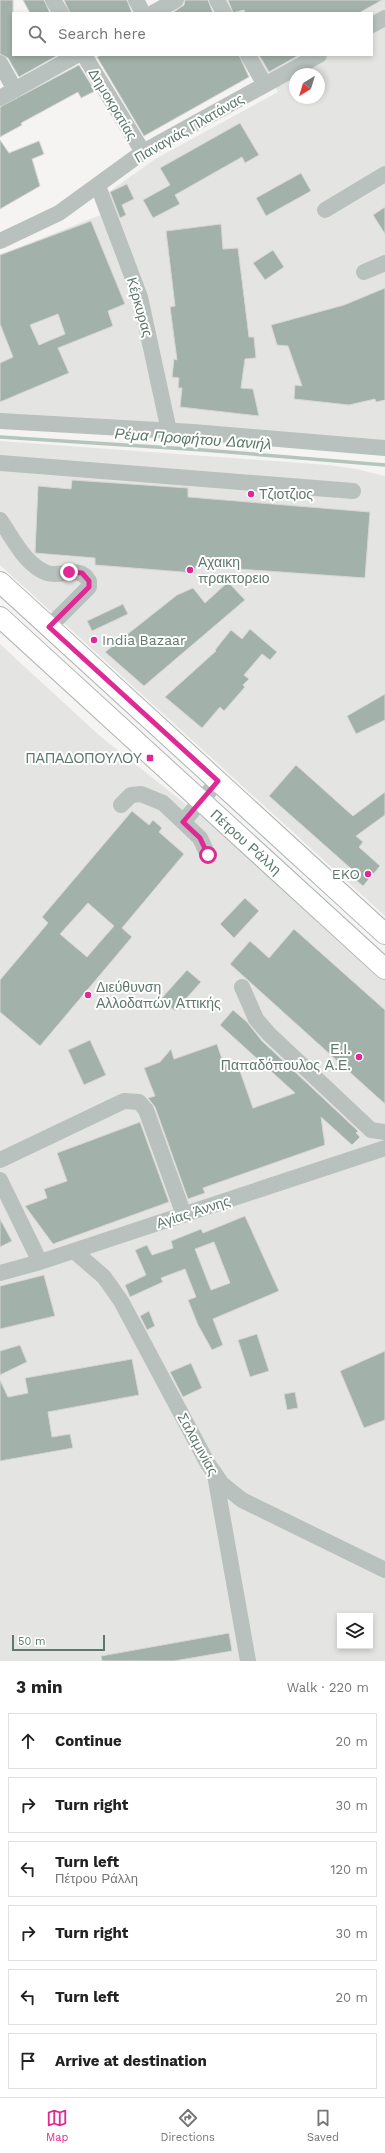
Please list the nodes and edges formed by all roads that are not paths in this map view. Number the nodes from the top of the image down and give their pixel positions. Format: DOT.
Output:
graph roads {
  1 [pos="53,0"];
  2 [pos="136,0"];
  3 [pos="176,0"];
  4 [pos="217,0"];
  5 [pos="60,12"];
  6 [pos="143,12"];
  7 [pos="155,12"];
  8 [pos="223,12"];
  9 [pos="385,18"];
  10 [pos="373,25"];
  11 [pos="75,56"];
  12 [pos="85,56"];
  13 [pos="249,56"];
  14 [pos="317,56"];
  15 [pos="0,63"];
  16 [pos="265,85"];
  17 [pos="15,90"];
  18 [pos="0,98"];
  19 [pos="143,152"];
  20 [pos="385,174"];
  21 [pos="98,186"];
  22 [pos="324,210"];
  23 [pos="0,241"];
  24 [pos="385,263"];
  25 [pos="364,272"];
  26 [pos="0,421"];
  27 [pos="169,431"];
  28 [pos="385,448"];
  29 [pos="0,463"];
  30 [pos="353,491"];
  31 [pos="0,520"];
  32 [pos="0,582"];
  33 [pos="0,617"];
  34 [pos="49,627"];
  35 [pos="218,781"];
  36 [pos="201,801"];
  37 [pos="121,805"];
  38 [pos="183,822"];
  39 [pos="208,855"];
  40 [pos="385,934"];
  41 [pos="385,969"];
  42 [pos="242,987"];
  43 [pos="385,1132"];
  44 [pos="385,1148"];
  45 [pos="0,1160"];
  46 [pos="0,1180"];
  47 [pos="184,1215"];
  48 [pos="74,1251"];
  49 [pos="40,1262"];
  50 [pos="0,1273"];
  51 [pos="215,1475"];
  52 [pos="385,1570"];
  53 [pos="248,1661"];
  1 -- 5 [label="street"];
  2 -- 6 [label="street"];
  3 -- 7 [label="street"];
  4 -- 8 [label="street"];
  9 -- 10 [label="street"];
  11 -- 17 [label="street"];
  12 -- 19 [label="street, Δημοκρατίας"];
  13 -- 16 [label="street"];
  14 -- 16 [label="street, Παναγιάς Πλατάνας"];
  15 -- 17 [label="street"];
  16 -- 19 [label="street, Παναγιάς Πλατάνας"];
  17 -- 18 [label="street"];
  19 -- 21 [label="street, Παναγιάς Πλατάνας"];
  20 -- 22 [label="street"];
  21 -- 23 [label="street, Παναγιάς Πλατάνας"];
  21 -- 27 [label="street, Κέρκυρας"];
  24 -- 25 [label="street"];
  26 -- 27 [label="street"];
  27 -- 28 [label="street"];
  29 -- 30 [label="street"];
  31 -- 34 [label="street"];
  32 -- 34 [label="main road, Πέτρου Ράλλη"];
  33 -- 36 [label="main road, Πέτρου Ράλλη"];
  34 -- 35 [label="main road, Πέτρου Ράλλη"];
  35 -- 36 [label="street"];
  35 -- 40 [label="main road, Πέτρου Ράλλη"];
  36 -- 38 [label="street"];
  36 -- 41 [label="main road, Πέτρου Ράλλη"];
  37 -- 38 [label="street"];
  38 -- 39 [label="street"];
  42 -- 43 [label="street"];
  44 -- 47 [label="street, Αγίας Άννης"];
  45 -- 47 [label="street"];
  46 -- 49 [label="street"];
  47 -- 48 [label="street, Αγίας Άννης"];
  48 -- 49 [label="street, Αγίας Άννης"];
  48 -- 51 [label="street, Σαλαμινίας"];
  49 -- 50 [label="street, Αγίας Άννης"];
  51 -- 52 [label="street, Σαλαμινίας"];
  51 -- 53 [label="street"];
}
